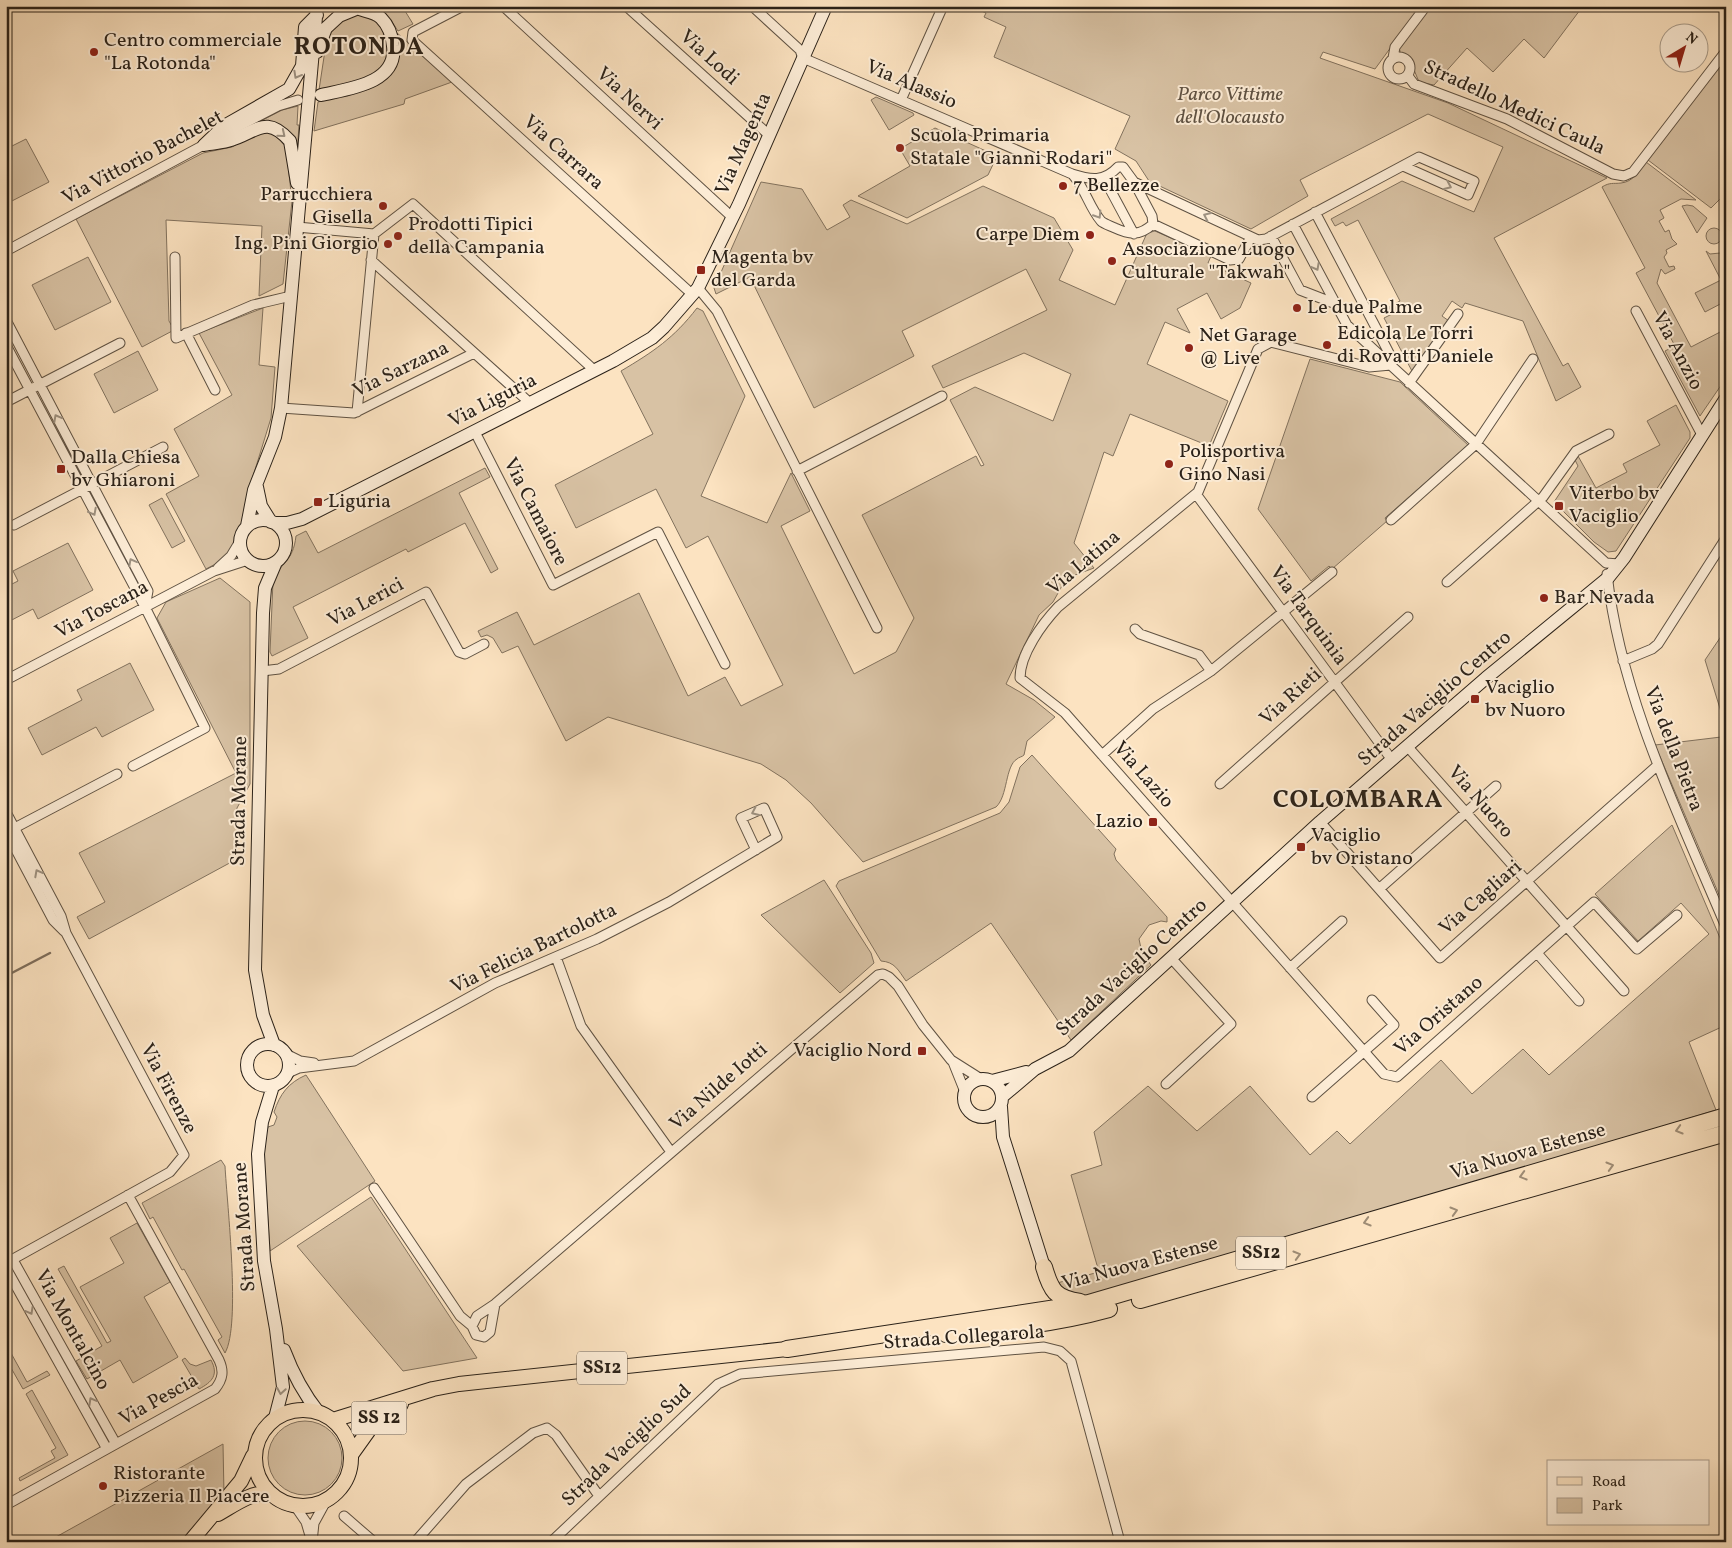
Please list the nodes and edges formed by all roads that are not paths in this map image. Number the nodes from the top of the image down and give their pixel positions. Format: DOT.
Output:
graph roads {
  1 [pos="463,6"];
  2 [pos="503,6"];
  3 [pos="626,6"];
  4 [pos="752,6"];
  5 [pos="826,6"];
  6 [pos="943,6"];
  7 [pos="1426,6"];
  8 [pos="354,7"];
  9 [pos="317,10"];
  10 [pos="1726,51"];
  11 [pos="312,57"];
  12 [pos="803,58"];
  13 [pos="1393,58"];
  14 [pos="1408,76"];
  15 [pos="321,95"];
  16 [pos="298,100"];
  17 [pos="901,100"];
  18 [pos="769,135"];
  19 [pos="204,145"];
  20 [pos="1403,166"];
  21 [pos="1072,174"];
  22 [pos="1104,178"];
  23 [pos="1134,182"];
  24 [pos="300,198"];
  25 [pos="1315,212"];
  26 [pos="732,217"];
  27 [pos="1153,224"];
  28 [pos="1293,224"];
  29 [pos="297,227"];
  30 [pos="374,234"];
  31 [pos="1134,234"];
  32 [pos="1271,236"];
  33 [pos="1251,237"];
  34 [pos="6,251"];
  35 [pos="175,257"];
  36 [pos="371,260"];
  37 [pos="696,291"];
  38 [pos="291,296"];
  39 [pos="1336,304"];
  40 [pos="1636,311"];
  41 [pos="1458,314"];
  42 [pos="6,320"];
  43 [pos="186,333"];
  44 [pos="120,343"];
  45 [pos="6,345"];
  46 [pos="474,353"];
  47 [pos="1533,359"];
  48 [pos="1391,365"];
  49 [pos="594,370"];
  50 [pos="1410,383"];
  51 [pos="40,385"];
  52 [pos="30,390"];
  53 [pos="215,390"];
  54 [pos="942,396"];
  55 [pos="1726,398"];
  56 [pos="6,402"];
  57 [pos="530,403"];
  58 [pos="281,408"];
  59 [pos="357,412"];
  60 [pos="475,432"];
  61 [pos="1609,434"];
  62 [pos="1702,435"];
  63 [pos="1476,444"];
  64 [pos="163,447"];
  65 [pos="798,470"];
  66 [pos="257,482"];
  67 [pos="92,484"];
  68 [pos="82,490"];
  69 [pos="1196,494"];
  70 [pos="1538,501"];
  71 [pos="1391,520"];
  72 [pos="297,521"];
  73 [pos="272,522"];
  74 [pos="14,525"];
  75 [pos="247,526"];
  76 [pos="1726,538"];
  77 [pos="285,539"];
  78 [pos="240,541"];
  79 [pos="251,562"];
  80 [pos="276,562"];
  81 [pos="1612,564"];
  82 [pos="214,571"];
  83 [pos="1332,572"];
  84 [pos="1608,578"];
  85 [pos="1447,582"];
  86 [pos="265,588"];
  87 [pos="145,607"];
  88 [pos="1284,613"];
  89 [pos="1408,617"];
  90 [pos="877,628"];
  91 [pos="1135,628"];
  92 [pos="484,644"];
  93 [pos="1623,661"];
  94 [pos="726,664"];
  95 [pos="262,671"];
  96 [pos="1211,671"];
  97 [pos="1020,678"];
  98 [pos="6,680"];
  99 [pos="1334,682"];
  100 [pos="1408,746"];
  101 [pos="1102,755"];
  102 [pos="1392,760"];
  103 [pos="1658,765"];
  104 [pos="133,766"];
  105 [pos="117,774"];
  106 [pos="1220,784"];
  107 [pos="1496,786"];
  108 [pos="6,812"];
  109 [pos="1466,812"];
  110 [pos="1320,822"];
  111 [pos="9,830"];
  112 [pos="756,850"];
  113 [pos="1527,881"];
  114 [pos="1379,889"];
  115 [pos="1232,902"];
  116 [pos="1677,915"];
  117 [pos="1342,921"];
  118 [pos="1567,926"];
  119 [pos="1726,927"];
  120 [pos="1537,953"];
  121 [pos="556,957"];
  122 [pos="1171,958"];
  123 [pos="1290,968"];
  124 [pos="1624,991"];
  125 [pos="1372,1000"];
  126 [pos="1579,1001"];
  127 [pos="263,1015"];
  128 [pos="274,1045"];
  129 [pos="261,1046"];
  130 [pos="1364,1052"];
  131 [pos="286,1054"];
  132 [pos="952,1060"];
  133 [pos="322,1064"];
  134 [pos="1035,1069"];
  135 [pos="288,1073"];
  136 [pos="986,1080"];
  137 [pos="260,1084"];
  138 [pos="1166,1084"];
  139 [pos="273,1086"];
  140 [pos="965,1092"];
  141 [pos="1312,1097"];
  142 [pos="1002,1101"];
  143 [pos="1726,1112"];
  144 [pos="1726,1116"];
  145 [pos="979,1117"];
  146 [pos="262,1122"];
  147 [pos="1704,1123"];
  148 [pos="1726,1133"];
  149 [pos="1003,1137"];
  150 [pos="671,1152"];
  151 [pos="374,1188"];
  152 [pos="128,1196"];
  153 [pos="10,1262"];
  154 [pos="6,1268"];
  155 [pos="1046,1274"];
  156 [pos="1089,1303"];
  157 [pos="495,1304"];
  158 [pos="1006,1316"];
  159 [pos="472,1326"];
  160 [pos="276,1328"];
  161 [pos="787,1349"];
  162 [pos="730,1378"];
  163 [pos="419,1394"];
  164 [pos="319,1413"];
  165 [pos="275,1418"];
  166 [pos="333,1420"];
  167 [pos="116,1444"];
  168 [pos="107,1449"];
  169 [pos="255,1451"];
  170 [pos="351,1454"];
  171 [pos="269,1493"];
  172 [pos="599,1496"];
  173 [pos="326,1501"];
  174 [pos="6,1505"];
  175 [pos="296,1506"];
  176 [pos="344,1516"];
  177 [pos="209,1520"];
  178 [pos="190,1542"];
  179 [pos="312,1542"];
  180 [pos="374,1542"];
  181 [pos="415,1542"];
  182 [pos="551,1542"];
  183 [pos="1120,1542"];
  1 -- 37 [label="street, Via Carrara"];
  2 -- 26 [label="street, Via Nervi"];
  3 -- 18 [label="street, Via Lodi"];
  4 -- 12 [label="street, Via Alassio"];
  5 -- 12 [label="street, Via Magenta"];
  6 -- 17 [label="street"];
  7 -- 13 [label="street"];
  8 -- 11 [label="street"];
  8 -- 15 [label="street"];
  9 -- 11 [label="street"];
  9 -- 19 [label="street, one-way"];
  10 -- 14 [label="street, Stradello Medici Caula"];
  11 -- 24 [label="street"];
  12 -- 17 [label="street, Via Alassio"];
  12 -- 18 [label="street, Via Magenta"];
  13 -- 14 [label="street"];
  13 -- 14 [label="street"];
  16 -- 19 [label="street, Via Vittorio Bachelet"];
  17 -- 21 [label="street, Via Alassio"];
  18 -- 26 [label="street, Via Magenta"];
  19 -- 24 [label="street, one-way"];
  19 -- 34 [label="street, Via Vittorio Bachelet"];
  20 -- 20 [label="street, one-way"];
  20 -- 25 [label="street"];
  21 -- 22 [label="street, Via Alassio"];
  21 -- 31 [label="street, one-way"];
  22 -- 23 [label="street"];
  22 -- 31 [label="street"];
  23 -- 27 [label="street"];
  33 -- 23 [label="street, one-way"];
  24 -- 29 [label="street"];
  25 -- 28 [label="street"];
  25 -- 48 [label="street"];
  26 -- 37 [label="street, Via Magenta"];
  27 -- 31 [label="street"];
  27 -- 33 [label="street"];
  28 -- 32 [label="street"];
  28 -- 39 [label="street, one-way"];
  29 -- 30 [label="street"];
  29 -- 38 [label="street"];
  30 -- 36 [label="street"];
  30 -- 49 [label="street"];
  32 -- 33 [label="street"];
  32 -- 39 [label="street"];
  35 -- 43 [label="street"];
  36 -- 46 [label="street"];
  36 -- 59 [label="street"];
  37 -- 49 [label="street, Via Liguria"];
  37 -- 65 [label="street, Via Carrara"];
  38 -- 43 [label="street"];
  38 -- 58 [label="street"];
  39 -- 48 [label="street"];
  40 -- 62 [label="street, Via Anzio"];
  41 -- 50 [label="street"];
  42 -- 51 [label="street"];
  43 -- 53 [label="street"];
  44 -- 51 [label="street"];
  45 -- 52 [label="street"];
  46 -- 57 [label="street"];
  46 -- 59 [label="street, Via Sarzana"];
  47 -- 63 [label="street"];
  48 -- 50 [label="street"];
  48 -- 69 [label="street"];
  49 -- 57 [label="street, Via Liguria"];
  50 -- 63 [label="street"];
  51 -- 52 [label="street"];
  67 -- 51 [label="street, one-way"];
  52 -- 56 [label="street"];
  52 -- 68 [label="street"];
  54 -- 65 [label="street"];
  55 -- 62 [label="street, Strada Vaciglio Centro"];
  57 -- 60 [label="street, Via Liguria"];
  58 -- 59 [label="street, Via Sarzana"];
  58 -- 66 [label="street"];
  60 -- 72 [label="street, Via Liguria"];
  60 -- 94 [label="street, Via Camaiore"];
  61 -- 70 [label="street"];
  62 -- 81 [label="street, Strada Vaciglio Centro"];
  63 -- 70 [label="street"];
  63 -- 71 [label="street"];
  64 -- 67 [label="street"];
  65 -- 90 [label="street, Via Carrara"];
  66 -- 73 [label="street"];
  66 -- 75 [label="street"];
  67 -- 68 [label="street"];
  87 -- 67 [label="street, one-way"];
  68 -- 74 [label="street"];
  68 -- 87 [label="street, one-way"];
  69 -- 88 [label="street, Via Tarquinia"];
  69 -- 97 [label="street, Via Latina"];
  70 -- 81 [label="street"];
  70 -- 85 [label="street"];
  72 -- 73 [label="street, Via Liguria"];
  72 -- 77 [label="street, Via Liguria"];
  73 -- 75 [label="street"];
  73 -- 77 [label="street"];
  75 -- 78 [label="street"];
  76 -- 93 [label="street"];
  77 -- 80 [label="street"];
  78 -- 79 [label="street"];
  78 -- 82 [label="street, Via Toscana"];
  79 -- 80 [label="street"];
  79 -- 82 [label="street, Via Toscana"];
  79 -- 86 [label="street, Strada Morane"];
  80 -- 86 [label="street, Strada Morane"];
  81 -- 84 [label="street, Strada Vaciglio Centro"];
  82 -- 87 [label="street, Via Toscana"];
  83 -- 88 [label="street"];
  84 -- 93 [label="street, Via della Pietra"];
  84 -- 100 [label="street, Strada Vaciglio Centro"];
  86 -- 95 [label="street, Strada Morane"];
  87 -- 98 [label="street, Via Toscana"];
  87 -- 104 [label="street"];
  88 -- 96 [label="street"];
  88 -- 99 [label="street, Via Tarquinia"];
  89 -- 99 [label="street, Via Rieti"];
  91 -- 96 [label="street"];
  92 -- 95 [label="street, Via Lerici"];
  93 -- 103 [label="street, Via della Pietra"];
  95 -- 127 [label="street, Strada Morane"];
  96 -- 101 [label="street"];
  97 -- 101 [label="street, Via Lazio"];
  99 -- 102 [label="street, Via Tarquinia"];
  99 -- 106 [label="street, Via Rieti"];
  100 -- 102 [label="street, Strada Vaciglio Centro"];
  100 -- 109 [label="street, Via Nuoro"];
  101 -- 115 [label="street, Via Lazio"];
  102 -- 110 [label="street, Strada Vaciglio Centro"];
  103 -- 113 [label="street, Via Cagliari"];
  103 -- 119 [label="street, Via della Pietra"];
  105 -- 111 [label="street"];
  107 -- 109 [label="street"];
  108 -- 111 [label="street, Via Firenze"];
  109 -- 113 [label="street, Via Nuoro"];
  109 -- 114 [label="street"];
  110 -- 114 [label="street, Via Cagliari"];
  110 -- 115 [label="street, Strada Vaciglio Centro"];
  111 -- 152 [label="street, Via Firenze"];
  112 -- 112 [label="street, Via Felicia Bartolotta, one-way"];
  112 -- 121 [label="street, Via Felicia Bartolotta"];
  113 -- 114 [label="street, Via Cagliari"];
  113 -- 118 [label="street, Via Nuoro"];
  115 -- 122 [label="street, Strada Vaciglio Centro"];
  115 -- 123 [label="street, Via Oristano"];
  116 -- 118 [label="street"];
  117 -- 123 [label="street"];
  118 -- 120 [label="street, Via Oristano"];
  118 -- 124 [label="street, Via Nuoro"];
  120 -- 126 [label="street"];
  120 -- 130 [label="street, Via Oristano"];
  121 -- 133 [label="street, Via Felicia Bartolotta"];
  121 -- 150 [label="street"];
  122 -- 134 [label="street, Strada Vaciglio Centro"];
  122 -- 138 [label="street"];
  123 -- 130 [label="street, Via Oristano"];
  125 -- 130 [label="street, Via Oristano"];
  127 -- 128 [label="street, Strada Morane"];
  127 -- 129 [label="street, Strada Morane"];
  128 -- 129 [label="street"];
  128 -- 131 [label="street"];
  129 -- 137 [label="street"];
  130 -- 141 [label="street, Via Oristano"];
  131 -- 133 [label="street, Via Felicia Bartolotta"];
  131 -- 135 [label="street"];
  132 -- 136 [label="street, Via Nilde Iotti"];
  132 -- 140 [label="street, Via Nilde Iotti"];
  132 -- 150 [label="street, Via Nilde Iotti"];
  133 -- 135 [label="street, Via Felicia Bartolotta"];
  134 -- 136 [label="street, Strada Vaciglio Centro"];
  134 -- 142 [label="street, Strada Vaciglio Centro"];
  135 -- 139 [label="street"];
  136 -- 140 [label="street"];
  136 -- 142 [label="street"];
  137 -- 139 [label="street"];
  137 -- 146 [label="street, Strada Morane"];
  139 -- 146 [label="street, Strada Morane"];
  140 -- 145 [label="street"];
  142 -- 145 [label="street"];
  142 -- 149 [label="street"];
  143 -- 147 [label="highway"];
  144 -- 147 [label="highway, Via Nuova Estense / SS12"];
  145 -- 149 [label="street"];
  146 -- 160 [label="street, Strada Morane"];
  147 -- 156 [label="highway, Via Nuova Estense / SS12, one-way"];
  161 -- 148 [label="highway, Via Nuova Estense / SS12, one-way"];
  149 -- 155 [label="street"];
  150 -- 157 [label="street, Via Nilde Iotti"];
  151 -- 159 [label="street"];
  152 -- 153 [label="street, Via Firenze"];
  152 -- 167 [label="street, Via Pescia"];
  167 -- 153 [label="street, Via Montalcino, one-way"];
  154 -- 168 [label="street, Via Montalcino, one-way"];
  155 -- 156 [label="highway"];
  155 -- 158 [label="highway"];
  156 -- 158 [label="highway, Via Nuova Estense / SS12"];
  157 -- 159 [label="street, Via Nilde Iotti"];
  157 -- 159 [label="street"];
  158 -- 161 [label="highway, Via Nuova Estense / SS12"];
  160 -- 164 [label="street, Strada Morane"];
  160 -- 165 [label="street, Strada Morane, one-way"];
  161 -- 163 [label="main road, Via Nuova Estense / SS12"];
  162 -- 172 [label="street, Strada Vaciglio Sud"];
  162 -- 183 [label="street, Strada Collegarola"];
  163 -- 166 [label="main road, Via Nuova Estense"];
  163 -- 170 [label="main road, Via Nuova Estense / SS 12"];
  164 -- 165 [label="main road"];
  164 -- 166 [label="main road"];
  165 -- 169 [label="main road"];
  166 -- 170 [label="main road"];
  167 -- 168 [label="street, Via Pescia"];
  168 -- 174 [label="street, Via Pescia"];
  169 -- 171 [label="main road"];
  169 -- 177 [label="main road"];
  170 -- 173 [label="main road"];
  171 -- 175 [label="main road"];
  171 -- 177 [label="main road"];
  172 -- 181 [label="street"];
  172 -- 182 [label="street, Strada Vaciglio Sud"];
  173 -- 175 [label="main road"];
  173 -- 179 [label="street"];
  175 -- 179 [label="street"];
  176 -- 180 [label="street"];
  177 -- 178 [label="main road"];
}
